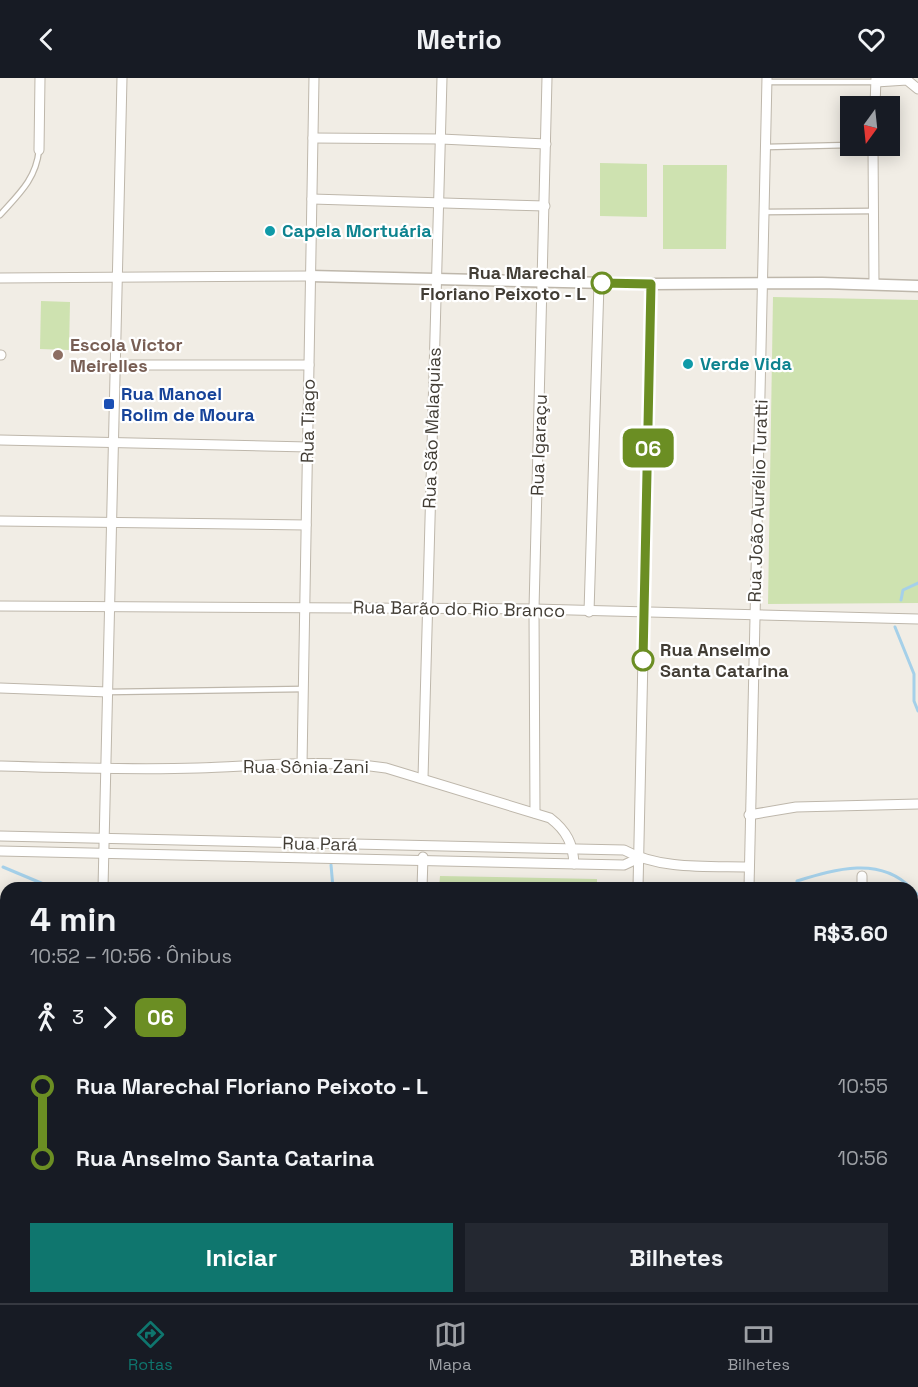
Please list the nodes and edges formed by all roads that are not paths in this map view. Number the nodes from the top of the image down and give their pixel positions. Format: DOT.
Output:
graph roads {
  1 [pos="40,78"];
  2 [pos="122,78"];
  3 [pos="314,78"];
  4 [pos="442,78"];
  5 [pos="547,78"];
  6 [pos="767,80"];
  7 [pos="876,80"];
  8 [pos="918,89"];
  9 [pos="875,96"];
  10 [pos="313,138"];
  11 [pos="441,139"];
  12 [pos="546,144"];
  13 [pos="840,146"];
  14 [pos="766,147"];
  15 [pos="39,150"];
  16 [pos="873,156"];
  17 [pos="312,199"];
  18 [pos="437,202"];
  19 [pos="545,206"];
  20 [pos="872,211"];
  21 [pos="765,212"];
  22 [pos="0,215"];
  23 [pos="310,276"];
  24 [pos="116,277"];
  25 [pos="0,278"];
  26 [pos="436,278"];
  27 [pos="543,282"];
  28 [pos="598,283"];
  29 [pos="651,284"];
  30 [pos="764,284"];
  31 [pos="874,284"];
  32 [pos="918,286"];
  33 [pos="115,365"];
  34 [pos="309,365"];
  35 [pos="0,440"];
  36 [pos="113,442"];
  37 [pos="308,447"];
  38 [pos="0,521"];
  39 [pos="111,522"];
  40 [pos="306,525"];
  41 [pos="0,606"];
  42 [pos="109,606"];
  43 [pos="305,607"];
  44 [pos="426,608"];
  45 [pos="534,609"];
  46 [pos="589,612"];
  47 [pos="644,614"];
  48 [pos="754,616"];
  49 [pos="918,619"];
  50 [pos="0,688"];
  51 [pos="304,690"];
  52 [pos="108,692"];
  53 [pos="302,765"];
  54 [pos="0,766"];
  55 [pos="106,771"];
  56 [pos="423,778"];
  57 [pos="918,804"];
  58 [pos="535,813"];
  59 [pos="749,814"];
  60 [pos="0,836"];
  61 [pos="104,839"];
  62 [pos="423,846"];
  63 [pos="573,849"];
  64 [pos="0,851"];
  65 [pos="104,854"];
  66 [pos="639,858"];
  67 [pos="423,861"];
  68 [pos="574,864"];
  69 [pos="749,867"];
  70 [pos="862,876"];
  71 [pos="103,882"];
  72 [pos="422,882"];
  73 [pos="638,882"];
  74 [pos="749,882"];
  75 [pos="862,882"];
  1 -- 15 [label="street"];
  2 -- 24 [label="street"];
  3 -- 10 [label="street, Rua Tiago"];
  4 -- 11 [label="street, Rua São Malaquias"];
  5 -- 12 [label="street, Rua Igaraçu"];
  6 -- 7 [label="lane"];
  6 -- 14 [label="street, Rua João Aurélio Turatti"];
  7 -- 8 [label="street"];
  7 -- 9 [label="street"];
  10 -- 11 [label="street"];
  10 -- 17 [label="street, Rua Tiago"];
  11 -- 12 [label="street"];
  11 -- 18 [label="street, Rua São Malaquias"];
  12 -- 19 [label="street, Rua Igaraçu"];
  13 -- 14 [label="lane"];
  14 -- 21 [label="street, Rua João Aurélio Turatti"];
  15 -- 22 [label="lane"];
  16 -- 20 [label="street"];
  17 -- 18 [label="street"];
  17 -- 23 [label="street, Rua Tiago"];
  18 -- 19 [label="street"];
  18 -- 26 [label="street, Rua São Malaquias"];
  19 -- 27 [label="street, Rua Igaraçu"];
  20 -- 21 [label="lane"];
  20 -- 31 [label="street"];
  21 -- 30 [label="street, Rua João Aurélio Turatti"];
  23 -- 24 [label="street"];
  23 -- 26 [label="street"];
  23 -- 34 [label="street, Rua Tiago"];
  24 -- 25 [label="street"];
  24 -- 33 [label="street"];
  26 -- 27 [label="street"];
  26 -- 44 [label="street, Rua São Malaquias"];
  27 -- 28 [label="street"];
  27 -- 45 [label="street, Rua Igaraçu"];
  28 -- 29 [label="street"];
  28 -- 46 [label="street"];
  29 -- 30 [label="street"];
  29 -- 47 [label="street"];
  30 -- 31 [label="street"];
  30 -- 48 [label="street, Rua João Aurélio Turatti"];
  31 -- 32 [label="street"];
  33 -- 34 [label="street"];
  33 -- 36 [label="street"];
  34 -- 37 [label="street, Rua Tiago"];
  35 -- 36 [label="street"];
  36 -- 37 [label="street"];
  36 -- 39 [label="street"];
  37 -- 40 [label="street, Rua Tiago"];
  38 -- 39 [label="street"];
  39 -- 40 [label="street"];
  39 -- 42 [label="street"];
  40 -- 43 [label="street, Rua Tiago"];
  41 -- 42 [label="street, Rua Barão do Rio Branco"];
  42 -- 43 [label="street, Rua Barão do Rio Branco"];
  42 -- 52 [label="street"];
  43 -- 44 [label="street, Rua Barão do Rio Branco"];
  43 -- 51 [label="street, Rua Tiago"];
  44 -- 45 [label="street, Rua Barão do Rio Branco"];
  44 -- 56 [label="street, Rua São Malaquias"];
  45 -- 46 [label="street, Rua Barão do Rio Branco"];
  45 -- 58 [label="street, Rua Igaraçu"];
  46 -- 47 [label="street, Rua Barão do Rio Branco"];
  47 -- 48 [label="street, Rua Barão do Rio Branco"];
  47 -- 66 [label="street"];
  48 -- 49 [label="street, Rua Barão do Rio Branco"];
  48 -- 59 [label="street, Rua João Aurélio Turatti"];
  50 -- 52 [label="street"];
  51 -- 52 [label="lane"];
  51 -- 53 [label="street, Rua Tiago"];
  52 -- 55 [label="street"];
  53 -- 55 [label="street, Rua Sônia Zani"];
  53 -- 56 [label="street, Rua Sônia Zani"];
  54 -- 55 [label="street, Rua Sônia Zani"];
  55 -- 61 [label="street"];
  56 -- 58 [label="street, Rua Sônia Zani"];
  57 -- 59 [label="street"];
  58 -- 63 [label="street, Rua Sônia Zani"];
  59 -- 69 [label="street, Rua João Aurélio Turatti"];
  60 -- 61 [label="street, Rua Pará"];
  61 -- 62 [label="street, Rua Pará"];
  61 -- 65 [label="street"];
  62 -- 63 [label="street, Rua Pará"];
  62 -- 67 [label="street"];
  63 -- 66 [label="street, Rua Pará"];
  63 -- 68 [label="street, Rua Sônia Zani"];
  64 -- 65 [label="street, Rua Pará"];
  65 -- 67 [label="street, Rua Pará"];
  65 -- 71 [label="street"];
  66 -- 68 [label="street, Rua Pará"];
  66 -- 69 [label="street, Rua Pará"];
  66 -- 73 [label="street"];
  67 -- 68 [label="street, Rua Pará"];
  67 -- 72 [label="street"];
  69 -- 74 [label="street, Rua João Aurélio Turatti"];
  70 -- 75 [label="street"];
}
